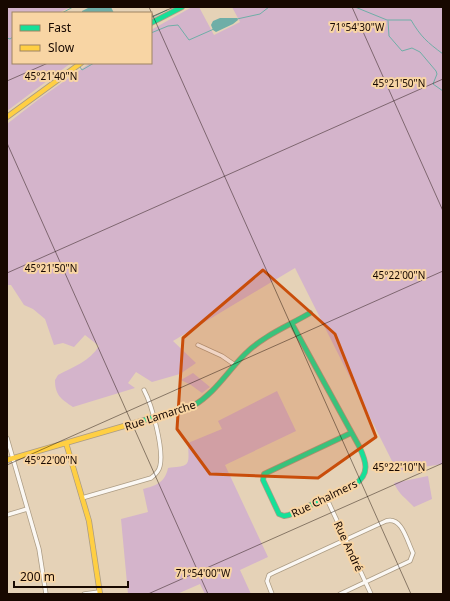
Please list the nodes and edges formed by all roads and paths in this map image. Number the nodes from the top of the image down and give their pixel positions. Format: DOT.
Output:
graph roads {
  1 [pos="182,7"];
  2 [pos="152,22"];
  3 [pos="80,64"];
  4 [pos="7,117"];
  5 [pos="310,314"];
  6 [pos="292,324"];
  7 [pos="198,345"];
  8 [pos="235,365"];
  9 [pos="144,390"];
  10 [pos="154,418"];
  11 [pos="351,433"];
  12 [pos="7,438"];
  13 [pos="66,443"];
  14 [pos="13,458"];
  15 [pos="7,460"];
  16 [pos="326,497"];
  17 [pos="82,498"];
  18 [pos="27,509"];
  19 [pos="7,515"];
  20 [pos="346,540"];
  21 [pos="366,582"];
  22 [pos="99,593"];
  23 [pos="46,594"];
  24 [pos="84,594"];
  25 [pos="272,594"];
  26 [pos="340,594"];
  27 [pos="371,594"];
  1 -- 2 [label="street"];
  3 -- 4 [label="street"];
  5 -- 6 [label="street, Rue Lamarche"];
  6 -- 8 [label="street, Rue Lamarche"];
  6 -- 11 [label="street, Rue Chalmers"];
  7 -- 8 [label="street"];
  8 -- 10 [label="street, Rue Lamarche"];
  9 -- 10 [label="street"];
  10 -- 13 [label="street, Rue Lamarche"];
  10 -- 17 [label="street"];
  11 -- 16 [label="street, Rue Chalmers"];
  11 -- 16 [label="street, Rue Chalmers"];
  12 -- 14 [label="street"];
  13 -- 14 [label="street, Rue Lamarche"];
  13 -- 17 [label="street"];
  14 -- 15 [label="street, Rue Lamarche"];
  14 -- 18 [label="street"];
  16 -- 20 [label="street, Rue André"];
  17 -- 22 [label="street"];
  18 -- 19 [label="street"];
  18 -- 23 [label="street"];
  20 -- 21 [label="street, Rue André"];
  20 -- 21 [label="street"];
  20 -- 25 [label="street"];
  21 -- 26 [label="street"];
  21 -- 27 [label="street, Rue André"];
  22 -- 24 [label="street"];
}
